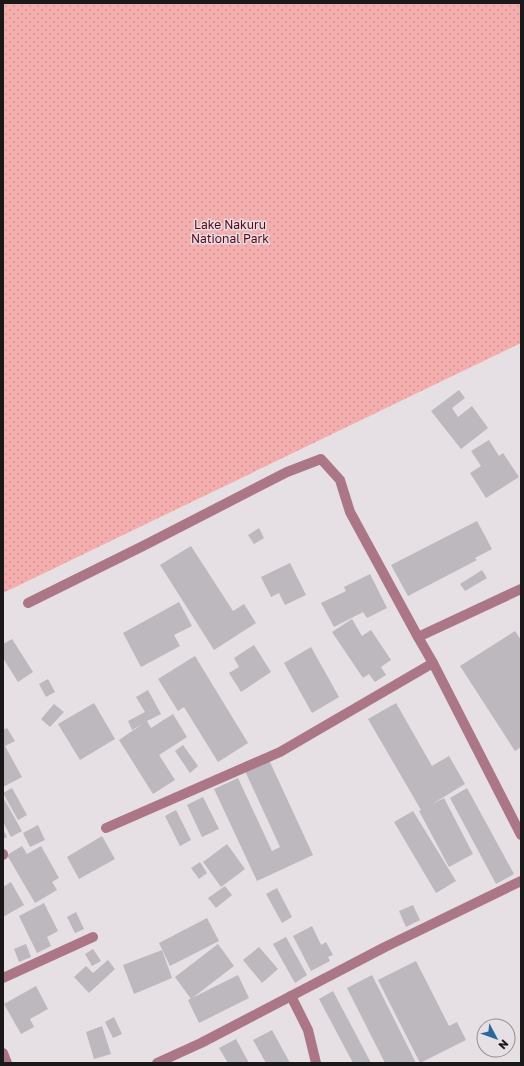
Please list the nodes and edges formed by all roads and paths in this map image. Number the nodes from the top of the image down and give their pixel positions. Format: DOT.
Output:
graph roads {
  1 [pos="521,589"];
  2 [pos="28,603"];
  3 [pos="418,637"];
  4 [pos="434,663"];
  5 [pos="106,828"];
  6 [pos="521,835"];
  7 [pos="521,881"];
  8 [pos="93,938"];
  9 [pos="3,978"];
  10 [pos="291,996"];
  11 [pos="3,1054"];
  12 [pos="8,1063"];
  13 [pos="157,1063"];
  14 [pos="316,1063"];
  1 -- 3 [label="street"];
  2 -- 3 [label="street"];
  3 -- 4 [label="street"];
  4 -- 5 [label="street"];
  4 -- 6 [label="street"];
  7 -- 10 [label="street"];
  8 -- 9 [label="street"];
  10 -- 13 [label="street"];
  10 -- 14 [label="street"];
  11 -- 12 [label="street"];
}
